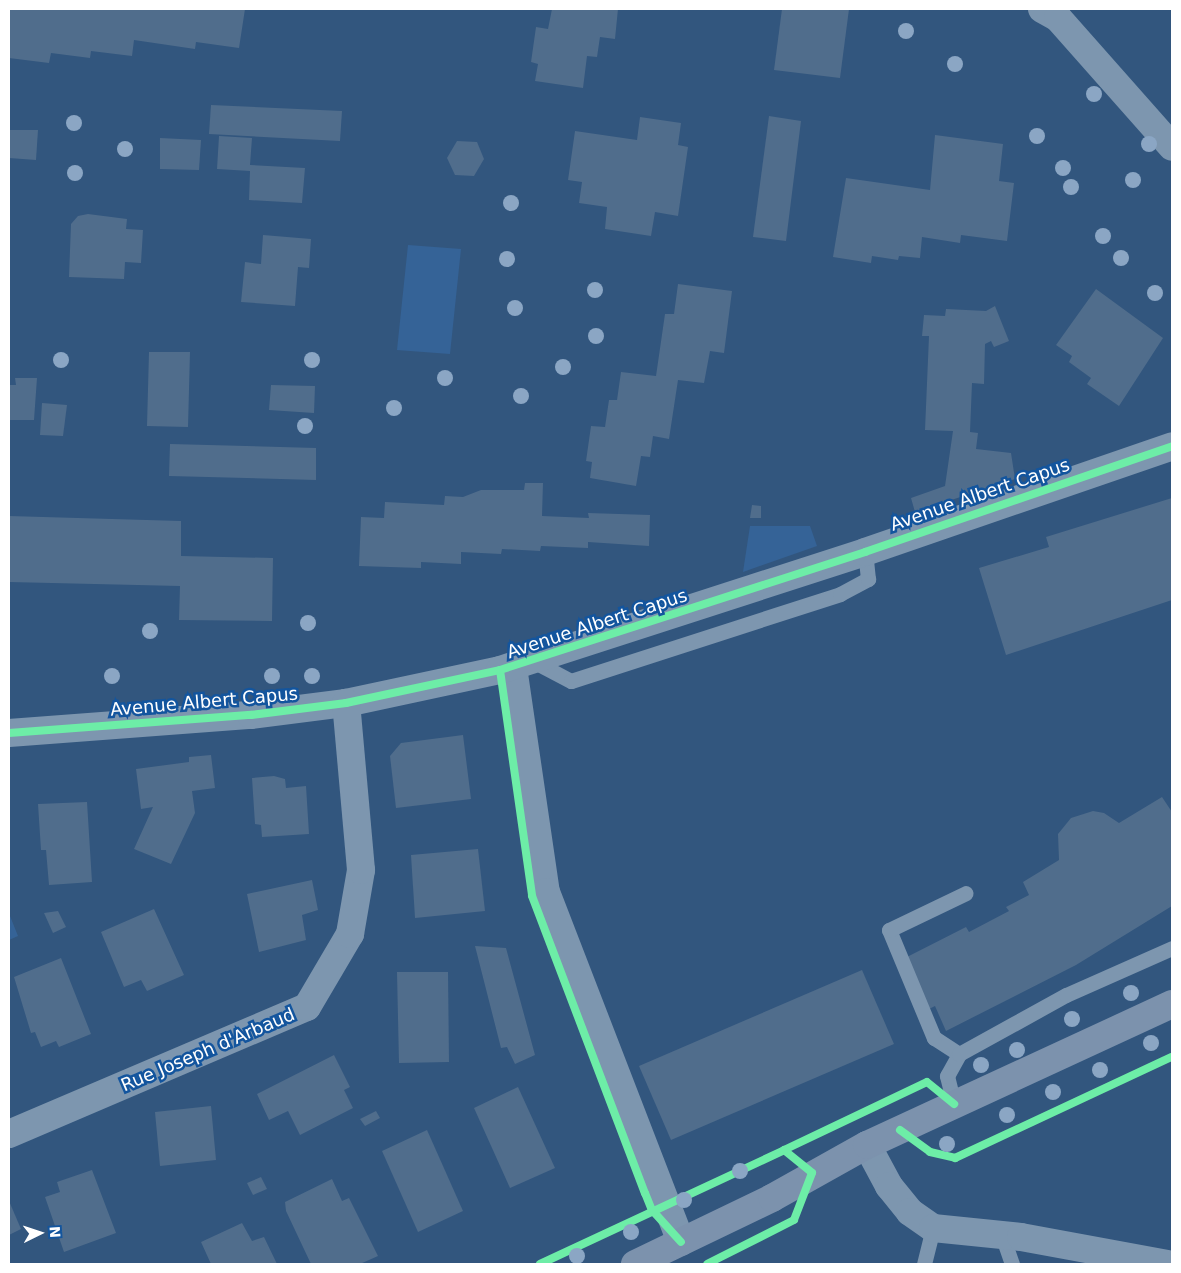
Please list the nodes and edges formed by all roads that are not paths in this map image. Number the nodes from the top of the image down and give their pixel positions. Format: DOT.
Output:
graph roads {
  1 [pos="1042,9"];
  2 [pos="1172,147"];
  3 [pos="1169,443"];
  4 [pos="523,664"];
  5 [pos="346,703"];
  6 [pos="9,732"];
  7 [pos="966,893"];
  8 [pos="1172,948"];
  9 [pos="1172,1004"];
  10 [pos="959,1054"];
  11 [pos="954,1104"];
  12 [pos="9,1134"];
  13 [pos="867,1145"];
  14 [pos="933,1228"];
  15 [pos="1002,1235"];
  16 [pos="681,1242"];
  17 [pos="634,1264"];
  18 [pos="924,1264"];
  19 [pos="1012,1264"];
  20 [pos="1168,1264"];
  1 -- 2 [label="street"];
  3 -- 4 [label="street, Avenue Albert Capus"];
  4 -- 5 [label="street, Avenue Albert Capus"];
  4 -- 16 [label="street"];
  5 -- 6 [label="street, Avenue Albert Capus"];
  5 -- 12 [label="street, Rue Joseph d'Arbaud"];
  7 -- 10 [label="lane"];
  8 -- 10 [label="lane"];
  9 -- 11 [label="main road"];
  10 -- 11 [label="lane"];
  11 -- 13 [label="main road"];
  13 -- 14 [label="street"];
  13 -- 16 [label="main road"];
  14 -- 15 [label="street"];
  14 -- 18 [label="lane"];
  15 -- 19 [label="lane"];
  15 -- 20 [label="street"];
  16 -- 17 [label="main road"];
}
